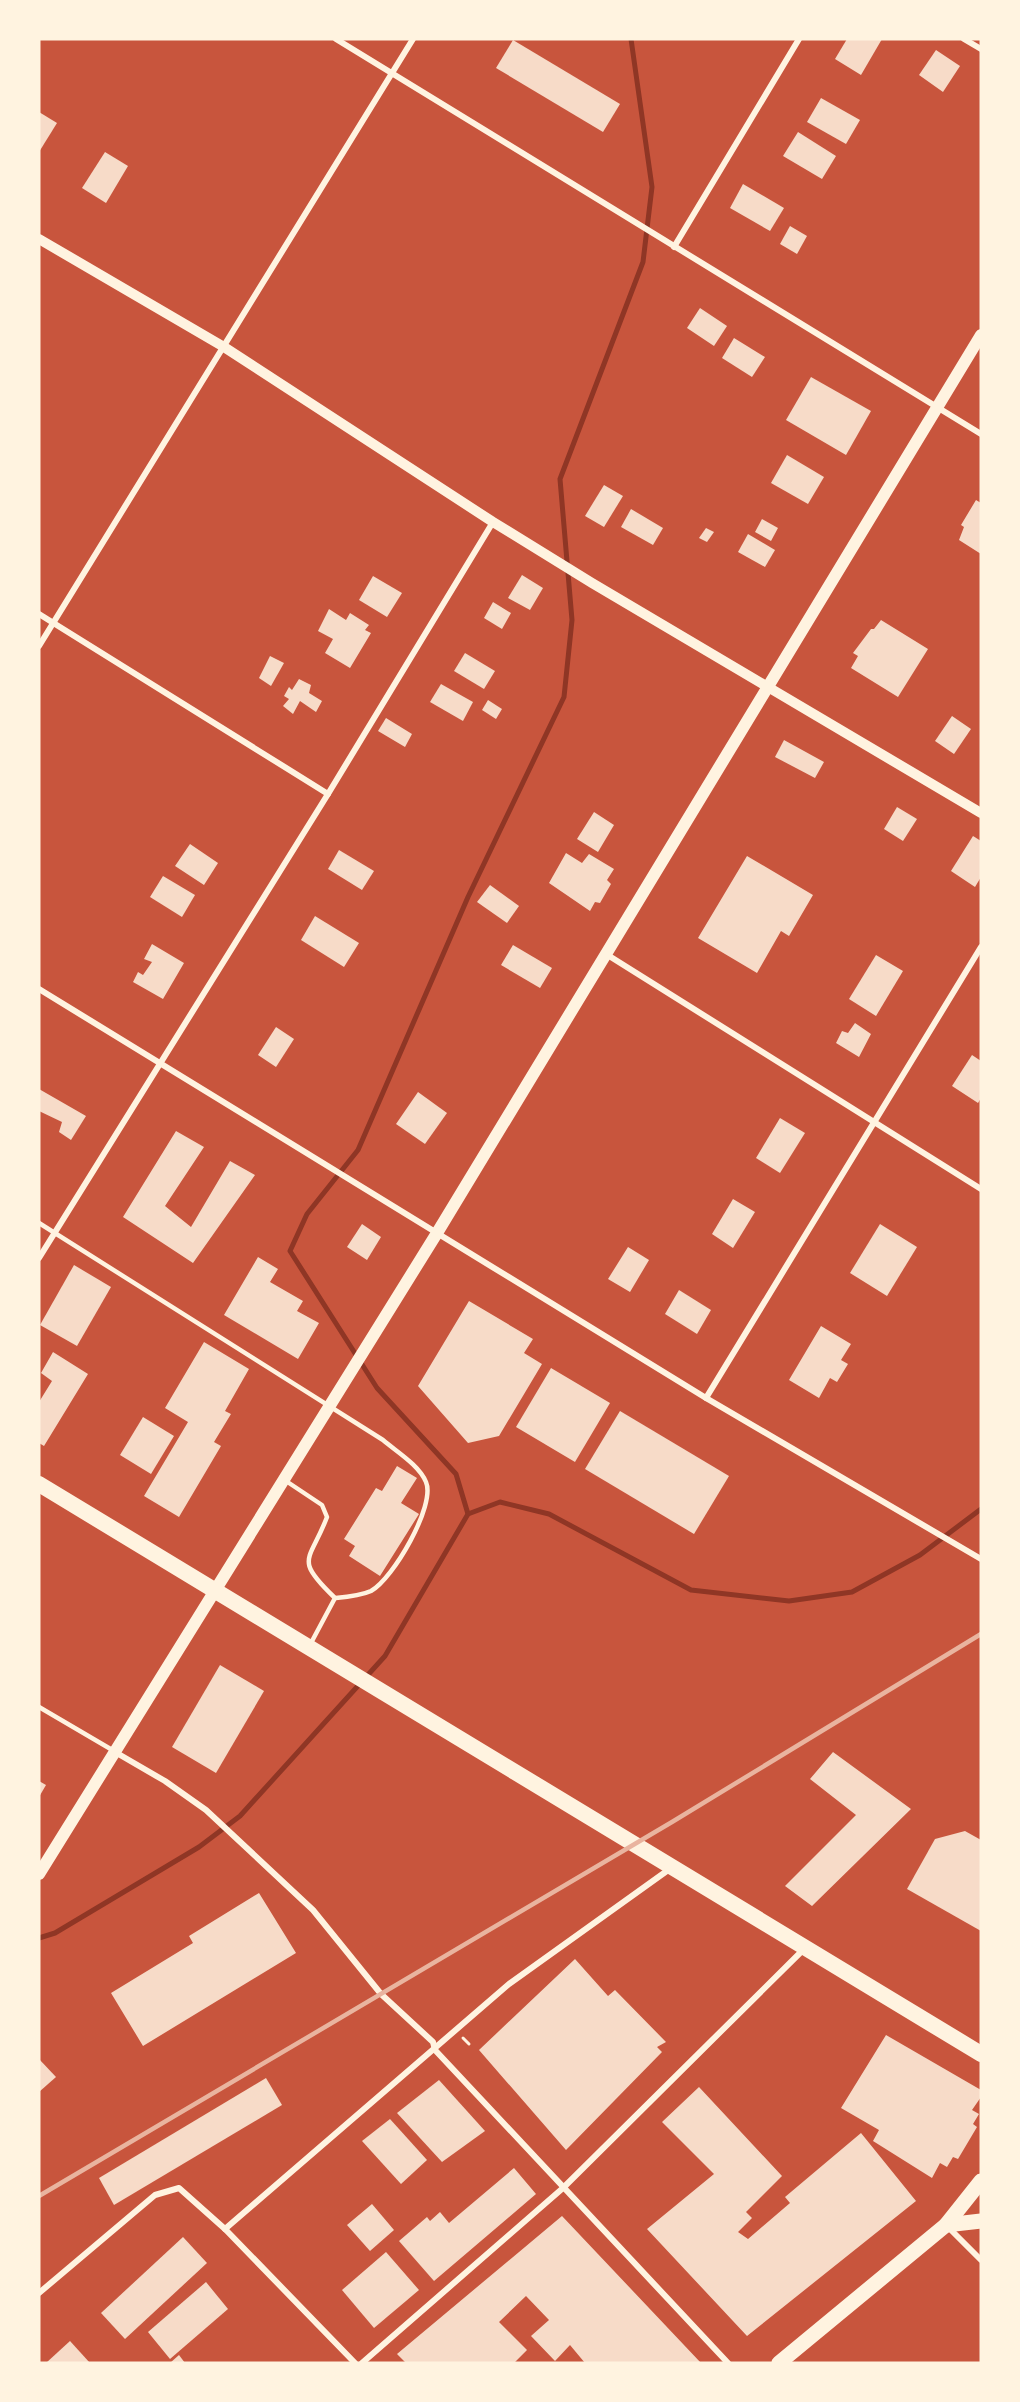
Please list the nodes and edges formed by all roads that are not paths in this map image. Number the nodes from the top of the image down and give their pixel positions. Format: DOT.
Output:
graph roads {
  1 [pos="336,39"];
  2 [pos="413,39"];
  3 [pos="800,39"];
  4 [pos="964,39"];
  5 [pos="981,49"];
  6 [pos="393,74"];
  7 [pos="39,239"];
  8 [pos="674,247"];
  9 [pos="981,335"];
  10 [pos="224,347"];
  11 [pos="937,407"];
  12 [pos="981,434"];
  13 [pos="493,522"];
  14 [pos="39,614"];
  15 [pos="53,623"];
  16 [pos="39,646"];
  17 [pos="769,687"];
  18 [pos="328,794"];
  19 [pos="981,813"];
  20 [pos="981,947"];
  21 [pos="606,954"];
  22 [pos="39,988"];
  23 [pos="160,1061"];
  24 [pos="873,1124"];
  25 [pos="981,1189"];
  26 [pos="39,1223"];
  27 [pos="55,1232"];
  28 [pos="437,1233"];
  29 [pos="39,1258"];
  30 [pos="706,1398"];
  31 [pos="329,1406"];
  32 [pos="283,1479"];
  33 [pos="39,1484"];
  34 [pos="981,1559"];
  35 [pos="214,1589"];
  36 [pos="335,1598"];
  37 [pos="309,1647"];
  38 [pos="39,1707"];
  39 [pos="114,1752"];
  40 [pos="671,1867"];
  41 [pos="39,1874"];
  42 [pos="805,1947"];
  43 [pos="435,2050"];
  44 [pos="981,2054"];
  45 [pos="981,2181"];
  46 [pos="563,2188"];
  47 [pos="981,2222"];
  48 [pos="946,2225"];
  49 [pos="225,2229"];
  50 [pos="981,2260"];
  51 [pos="39,2293"];
  52 [pos="355,2363"];
  53 [pos="362,2363"];
  54 [pos="728,2363"];
  55 [pos="779,2363"];
  1 -- 6 [label="street"];
  2 -- 6 [label="street"];
  3 -- 8 [label="street"];
  4 -- 5 [label="street"];
  6 -- 8 [label="street"];
  6 -- 10 [label="street"];
  7 -- 10 [label="street"];
  8 -- 11 [label="street"];
  9 -- 11 [label="main road"];
  10 -- 13 [label="street"];
  10 -- 15 [label="street"];
  11 -- 12 [label="street"];
  11 -- 17 [label="main road"];
  13 -- 17 [label="street"];
  13 -- 18 [label="street"];
  14 -- 15 [label="street"];
  15 -- 16 [label="street"];
  15 -- 18 [label="street"];
  17 -- 19 [label="street"];
  17 -- 21 [label="main road"];
  18 -- 23 [label="street"];
  20 -- 24 [label="street"];
  21 -- 24 [label="street"];
  21 -- 28 [label="main road"];
  22 -- 23 [label="street"];
  23 -- 27 [label="street"];
  23 -- 28 [label="street"];
  24 -- 25 [label="street"];
  24 -- 30 [label="street"];
  26 -- 27 [label="lane"];
  27 -- 29 [label="street"];
  27 -- 31 [label="lane"];
  28 -- 30 [label="street"];
  28 -- 31 [label="main road"];
  30 -- 34 [label="street"];
  31 -- 32 [label="main road"];
  31 -- 36 [label="lane"];
  32 -- 35 [label="main road"];
  32 -- 36 [label="lane"];
  33 -- 35 [label="highway"];
  35 -- 37 [label="highway"];
  35 -- 39 [label="main road"];
  36 -- 37 [label="lane"];
  37 -- 40 [label="highway"];
  38 -- 39 [label="lane"];
  39 -- 41 [label="main road"];
  39 -- 43 [label="street"];
  40 -- 42 [label="highway"];
  40 -- 43 [label="street"];
  42 -- 44 [label="highway"];
  42 -- 46 [label="street"];
  43 -- 46 [label="street"];
  43 -- 49 [label="street"];
  45 -- 48 [label="main road"];
  46 -- 53 [label="street"];
  46 -- 54 [label="street"];
  47 -- 48 [label="main road"];
  48 -- 50 [label="street"];
  48 -- 55 [label="main road"];
  49 -- 51 [label="street"];
  49 -- 52 [label="street"];
}
